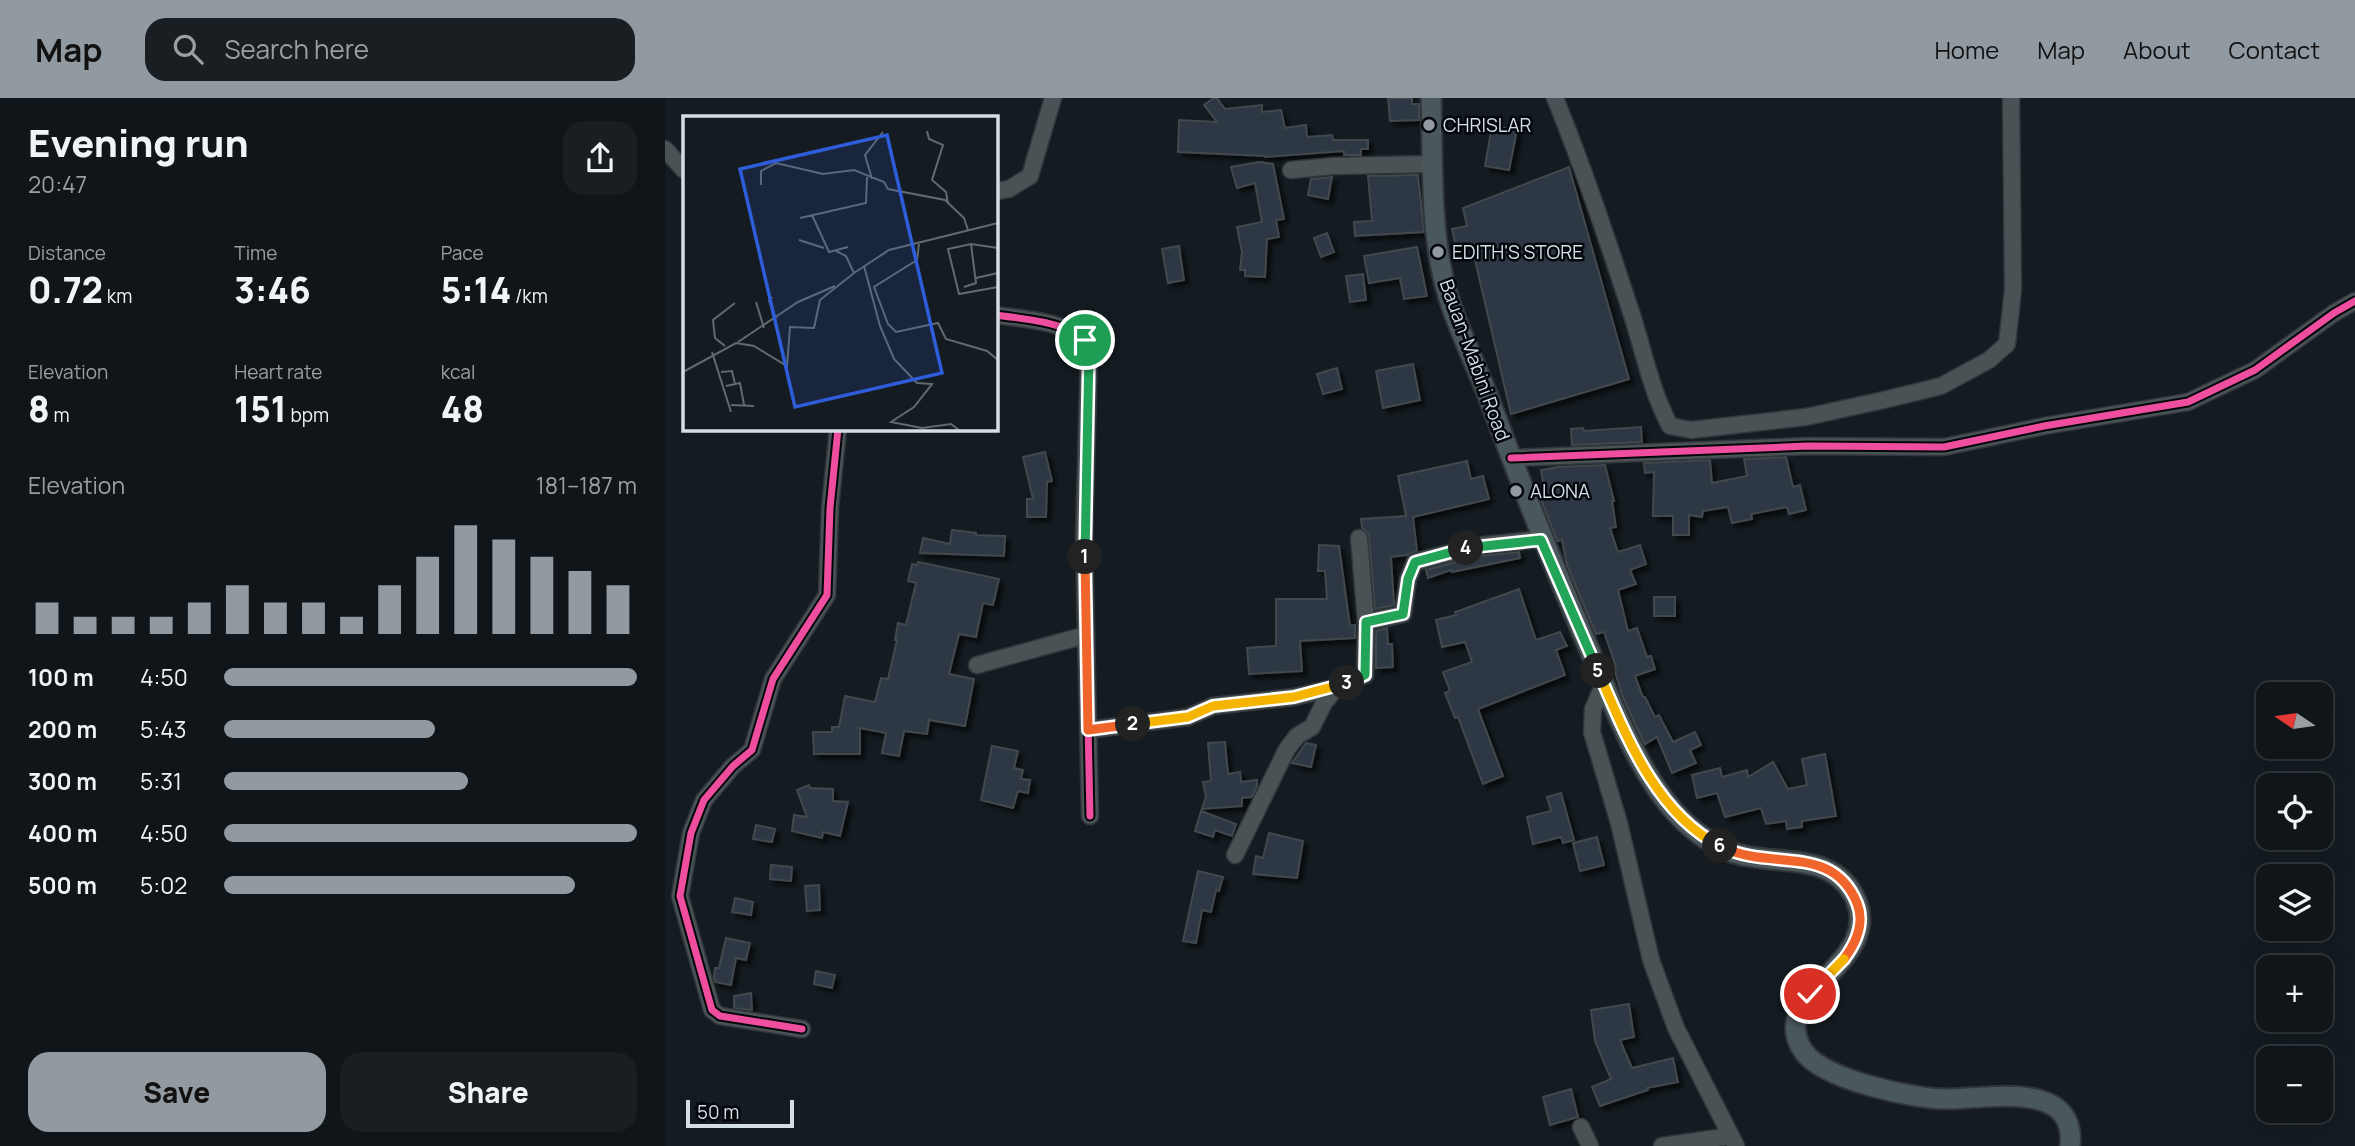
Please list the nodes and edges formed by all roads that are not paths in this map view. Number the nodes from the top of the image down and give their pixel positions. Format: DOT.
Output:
graph roads {
  1 [pos="1053,98"];
  2 [pos="1431,98"];
  3 [pos="1555,98"];
  4 [pos="2011,98"];
  5 [pos="665,149"];
  6 [pos="1433,163"];
  7 [pos="683,169"];
  8 [pos="1291,170"];
  9 [pos="997,191"];
  10 [pos="2355,301"];
  11 [pos="997,316"];
  12 [pos="838,430"];
  13 [pos="1511,458"];
  14 [pos="1359,537"];
  15 [pos="1541,540"];
  16 [pos="1366,622"];
  17 [pos="1086,635"];
  18 [pos="977,665"];
  19 [pos="1604,684"];
  20 [pos="1337,687"];
  21 [pos="1088,730"];
  22 [pos="1090,816"];
  23 [pos="1235,855"];
  24 [pos="802,1029"];
  25 [pos="1581,1127"];
  26 [pos="1733,1141"];
  27 [pos="1590,1146"];
  28 [pos="1662,1146"];
  29 [pos="2070,1146"];
  1 -- 9 [label="street"];
  2 -- 6 [label="main road, Bauan-Mabini Road"];
  3 -- 4 [label="street"];
  5 -- 7 [label="street"];
  6 -- 8 [label="street"];
  6 -- 13 [label="main road, Bauan-Mabini Road"];
  10 -- 13 [label="street"];
  11 -- 17 [label="street"];
  12 -- 24 [label="street"];
  13 -- 15 [label="main road, Bauan-Mabini Road"];
  14 -- 16 [label="street"];
  15 -- 16 [label="street"];
  15 -- 19 [label="main road, Bauan-Mabini Road"];
  16 -- 20 [label="street"];
  17 -- 18 [label="street"];
  17 -- 21 [label="street"];
  19 -- 26 [label="street"];
  19 -- 29 [label="main road, Bauan-Mabini Road"];
  20 -- 21 [label="street"];
  20 -- 23 [label="street"];
  21 -- 22 [label="street"];
  25 -- 27 [label="street"];
  26 -- 28 [label="street"];
}
